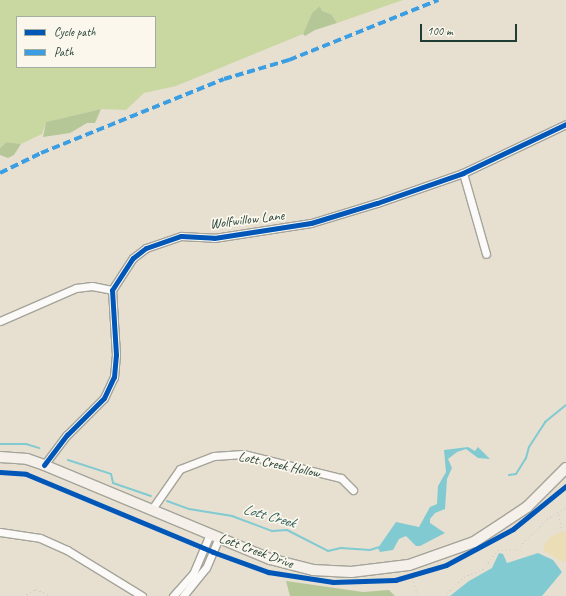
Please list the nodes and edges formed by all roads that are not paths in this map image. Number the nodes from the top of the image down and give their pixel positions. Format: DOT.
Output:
graph roads {
  1 [pos="566,124"];
  2 [pos="463,173"];
  3 [pos="486,254"];
  4 [pos="112,290"];
  5 [pos="0,321"];
  6 [pos="0,457"];
  7 [pos="44,465"];
  8 [pos="566,468"];
  9 [pos="353,490"];
  10 [pos="152,509"];
  11 [pos="0,532"];
  12 [pos="214,535"];
  13 [pos="142,596"];
  14 [pos="173,596"];
  15 [pos="183,596"];
  1 -- 2 [label="street, Wolfwillow Lane"];
  2 -- 3 [label="street"];
  2 -- 4 [label="street, Wolfwillow Lane"];
  4 -- 5 [label="street"];
  4 -- 7 [label="street"];
  6 -- 7 [label="street, Lott Creek Drive"];
  7 -- 10 [label="street, Lott Creek Drive"];
  8 -- 12 [label="street, Lott Creek Drive"];
  9 -- 10 [label="street, Lott Creek Hollow"];
  10 -- 12 [label="street, Lott Creek Drive"];
  11 -- 13 [label="street"];
  12 -- 14 [label="street"];
  12 -- 15 [label="street"];
}
